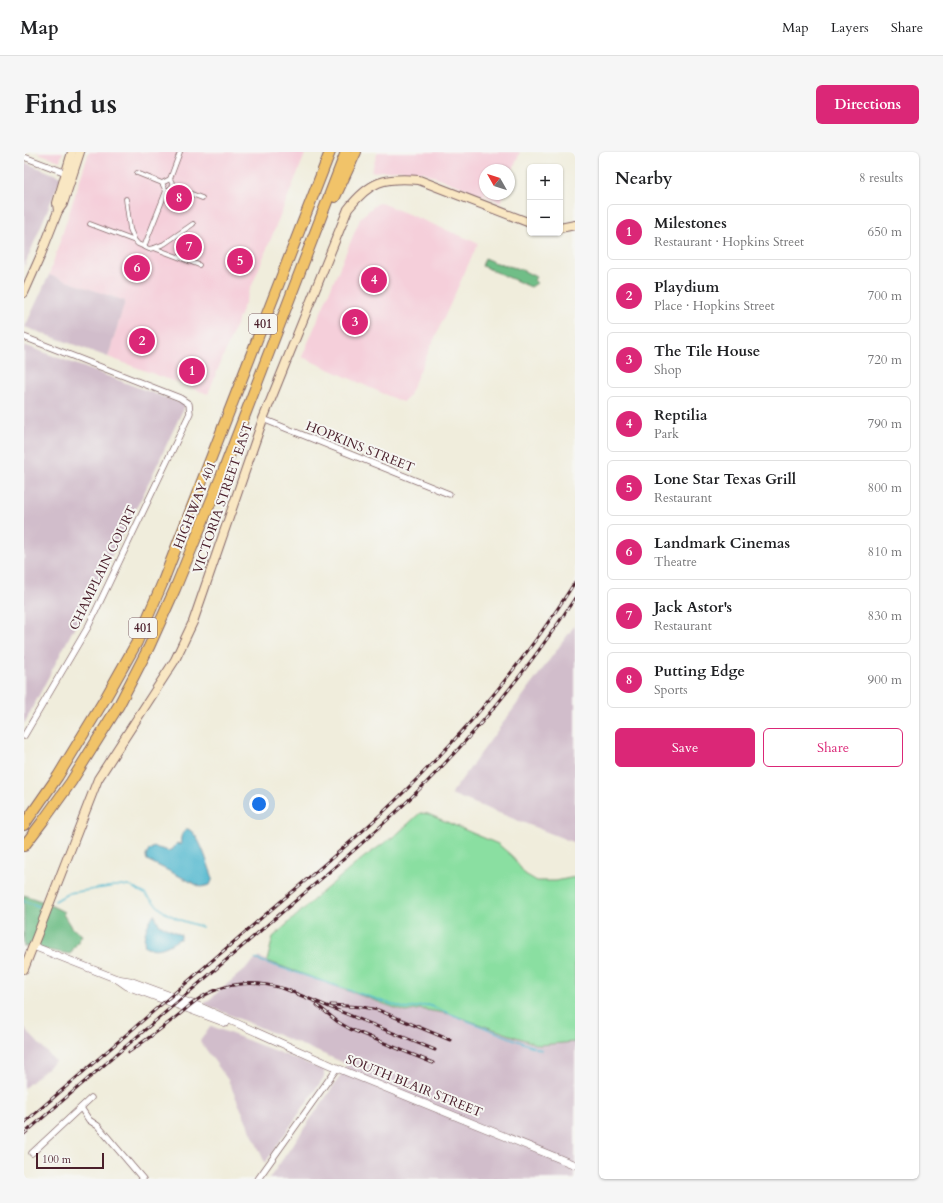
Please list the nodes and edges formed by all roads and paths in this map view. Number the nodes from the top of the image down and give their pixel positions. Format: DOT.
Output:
graph roads {
  1 [pos="72,152"];
  2 [pos="80,152"];
  3 [pos="180,152"];
  4 [pos="324,152"];
  5 [pos="330,152"];
  6 [pos="346,152"];
  7 [pos="356,152"];
  8 [pos="24,157"];
  9 [pos="69,174"];
  10 [pos="137,174"];
  11 [pos="170,179"];
  12 [pos="162,183"];
  13 [pos="174,188"];
  14 [pos="166,191"];
  15 [pos="202,198"];
  16 [pos="126,199"];
  17 [pos="527,222"];
  18 [pos="90,224"];
  19 [pos="193,224"];
  20 [pos="575,225"];
  21 [pos="563,227"];
  22 [pos="298,235"];
  23 [pos="134,241"];
  24 [pos="144,247"];
  25 [pos="154,248"];
  26 [pos="198,265"];
  27 [pos="302,266"];
  28 [pos="24,293"];
  29 [pos="24,337"];
  30 [pos="263,419"];
  31 [pos="448,494"];
  32 [pos="24,736"];
  33 [pos="24,825"];
  34 [pos="24,846"];
  35 [pos="33,946"];
  36 [pos="24,969"];
  37 [pos="337,1068"];
  38 [pos="91,1098"];
  39 [pos="81,1108"];
  40 [pos="32,1153"];
  41 [pos="575,1164"];
  42 [pos="143,1179"];
  43 [pos="258,1179"];
  1 -- 9 [label="main road"];
  2 -- 9 [label="main road"];
  3 -- 11 [label="street"];
  4 -- 22 [label="highway"];
  5 -- 22 [label="highway, HIGHWAY 401 / 401"];
  6 -- 27 [label="highway, HIGHWAY 401 / 401"];
  7 -- 27 [label="highway"];
  8 -- 9 [label="street"];
  9 -- 28 [label="main road"];
  10 -- 12 [label="street"];
  11 -- 12 [label="street"];
  11 -- 13 [label="street"];
  12 -- 14 [label="street"];
  13 -- 14 [label="street"];
  13 -- 15 [label="street"];
  14 -- 24 [label="street"];
  16 -- 23 [label="street"];
  17 -- 30 [label="main road, VICTORIA STREET EAST"];
  18 -- 23 [label="street"];
  19 -- 25 [label="street"];
  20 -- 21 [label="main road"];
  22 -- 33 [label="highway, HIGHWAY 401 / 401"];
  23 -- 24 [label="street"];
  24 -- 25 [label="street"];
  25 -- 26 [label="street"];
  27 -- 34 [label="highway, HIGHWAY 401 / 401"];
  29 -- 32 [label="street, CHAMPLAIN COURT"];
  30 -- 31 [label="street, HOPKINS STREET"];
  30 -- 35 [label="main road, VICTORIA STREET EAST"];
  35 -- 36 [label="main road, VICTORIA STREET EAST"];
  35 -- 37 [label="street, SOUTH BLAIR STREET"];
  37 -- 41 [label="street, SOUTH BLAIR STREET"];
  37 -- 43 [label="street"];
  38 -- 39 [label="street"];
  39 -- 40 [label="street"];
  39 -- 42 [label="street"];
}
